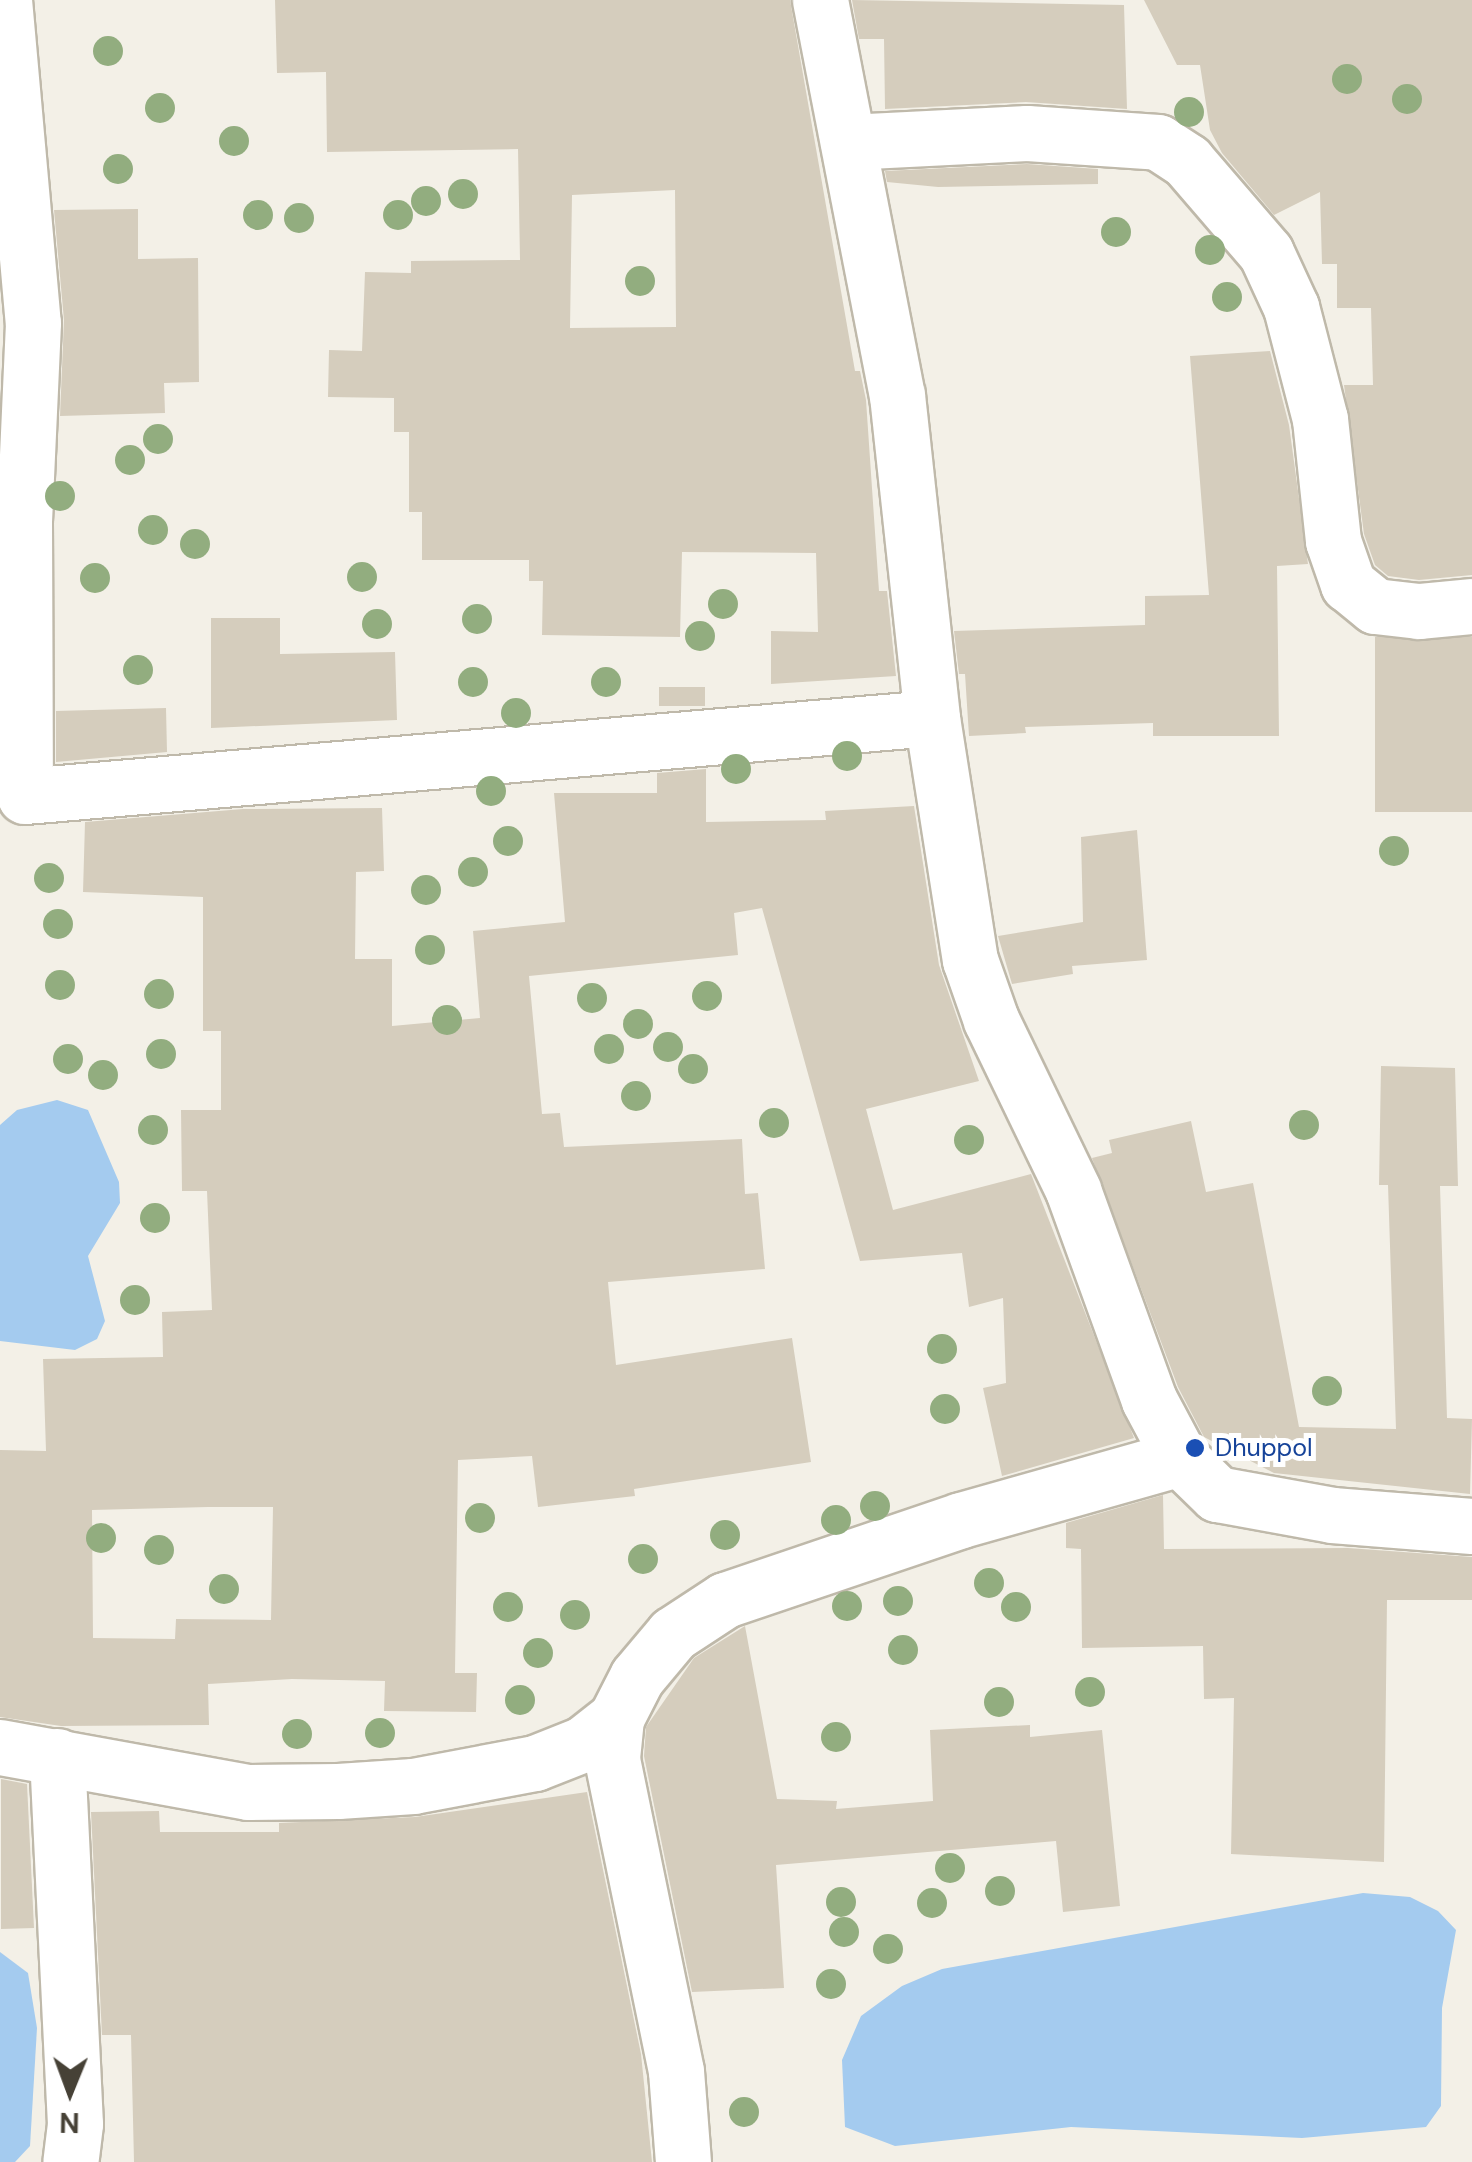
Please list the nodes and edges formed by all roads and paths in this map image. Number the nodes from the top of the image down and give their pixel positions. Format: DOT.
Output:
graph roads {
  1 [pos="4,0"];
  2 [pos="820,0"];
  3 [pos="848,142"];
  4 [pos="12,195"];
  5 [pos="1472,606"];
  6 [pos="932,718"];
  7 [pos="1180,1458"];
  8 [pos="1472,1526"];
  9 [pos="616,1718"];
  10 [pos="0,1747"];
  11 [pos="57,1756"];
  12 [pos="70,2162"];
  13 [pos="683,2162"];
  1 -- 4 [label="street"];
  2 -- 3 [label="street"];
  3 -- 5 [label="street"];
  3 -- 6 [label="street"];
  4 -- 6 [label="street"];
  6 -- 7 [label="street"];
  7 -- 8 [label="street"];
  7 -- 9 [label="street"];
  9 -- 11 [label="street"];
  9 -- 13 [label="street"];
  10 -- 11 [label="street"];
  11 -- 12 [label="street"];
}
